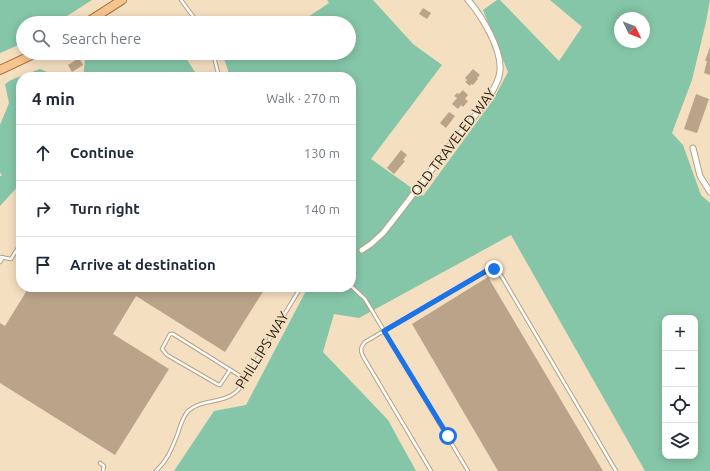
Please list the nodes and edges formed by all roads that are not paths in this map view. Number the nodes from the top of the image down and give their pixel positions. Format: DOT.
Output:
graph roads {
  1 [pos="122,0"];
  2 [pos="181,0"];
  3 [pos="468,0"];
  4 [pos="97,16"];
  5 [pos="193,16"];
  6 [pos="21,60"];
  7 [pos="215,60"];
  8 [pos="0,70"];
  9 [pos="218,72"];
  10 [pos="693,148"];
  11 [pos="710,192"];
  12 [pos="362,250"];
  13 [pos="16,251"];
  14 [pos="2,257"];
  15 [pos="0,262"];
  16 [pos="356,291"];
  17 [pos="298,292"];
  18 [pos="384,331"];
  19 [pos="230,370"];
  20 [pos="245,379"];
  21 [pos="100,463"];
  22 [pos="103,471"];
  23 [pos="156,471"];
  24 [pos="431,471"];
  25 [pos="468,471"];
  26 [pos="616,471"];
  1 -- 4 [label="main road"];
  2 -- 5 [label="lane"];
  3 -- 12 [label="street, OLD TRAVELED WAY"];
  6 -- 8 [label="main road"];
  7 -- 9 [label="lane"];
  10 -- 11 [label="street"];
  13 -- 14 [label="lane"];
  14 -- 15 [label="lane"];
  16 -- 18 [label="lane"];
  17 -- 20 [label="lane, PHILLIPS WAY"];
  18 -- 24 [label="lane"];
  18 -- 25 [label="lane"];
  18 -- 26 [label="lane"];
  19 -- 19 [label="lane"];
  19 -- 20 [label="lane"];
  20 -- 23 [label="lane, PHILLIPS WAY"];
  21 -- 22 [label="lane"];
}
